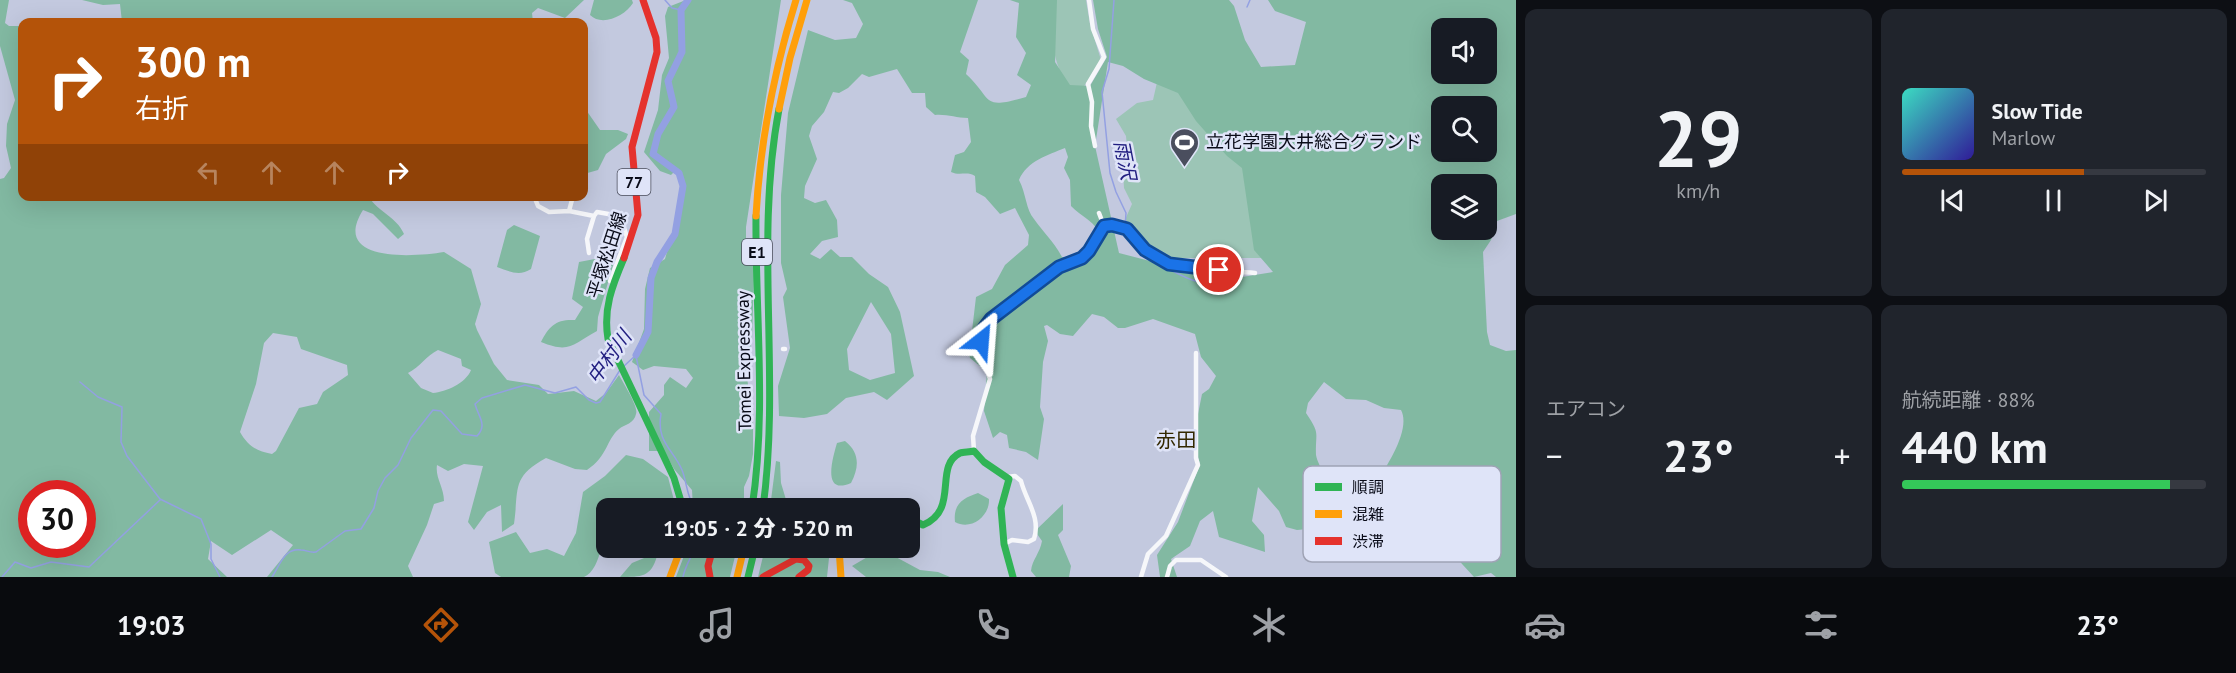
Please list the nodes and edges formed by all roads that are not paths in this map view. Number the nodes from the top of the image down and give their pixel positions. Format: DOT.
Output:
graph roads {
  1 [pos="643,0"];
  2 [pos="796,0"];
  3 [pos="807,0"];
  4 [pos="1089,0"];
  5 [pos="1095,146"];
  6 [pos="536,201"];
  7 [pos="572,201"];
  8 [pos="569,211"];
  9 [pos="1099,213"];
  10 [pos="594,216"];
  11 [pos="1104,226"];
  12 [pos="589,253"];
  13 [pos="1255,273"];
  14 [pos="614,283"];
  15 [pos="1196,353"];
  16 [pos="974,452"];
  17 [pos="1006,477"];
  18 [pos="680,498"];
  19 [pos="753,498"];
  20 [pos="764,498"];
  21 [pos="920,524"];
  22 [pos="1004,544"];
  23 [pos="677,558"];
  24 [pos="710,558"];
  25 [pos="741,558"];
  26 [pos="753,558"];
  27 [pos="840,558"];
  28 [pos="668,577"];
  29 [pos="710,577"];
  30 [pos="736,577"];
  31 [pos="748,577"];
  32 [pos="763,577"];
  33 [pos="800,577"];
  34 [pos="841,577"];
  35 [pos="1013,577"];
  36 [pos="1142,577"];
  37 [pos="1167,577"];
  38 [pos="1226,577"];
  1 -- 14 [label="main road, 平塚松田線 / 77"];
  2 -- 19 [label="main road, Tomei Expressway / E1"];
  3 -- 20 [label="main road, Tomei Expressway / E1"];
  4 -- 5 [label="street"];
  6 -- 8 [label="street"];
  7 -- 8 [label="street"];
  8 -- 10 [label="street"];
  9 -- 11 [label="street"];
  10 -- 12 [label="street"];
  10 -- 14 [label="street"];
  11 -- 13 [label="street"];
  11 -- 16 [label="street"];
  14 -- 18 [label="main road, 平塚松田線 / 77"];
  15 -- 36 [label="street"];
  16 -- 17 [label="main road"];
  16 -- 21 [label="main road"];
  17 -- 22 [label="main road"];
  17 -- 22 [label="street"];
  22 -- 35 [label="main road"];
  23 -- 28 [label="main road"];
  24 -- 29 [label="main road"];
  25 -- 30 [label="main road"];
  26 -- 31 [label="main road"];
  27 -- 34 [label="main road"];
  32 -- 33 [label="main road"];
  37 -- 38 [label="street"];
}
